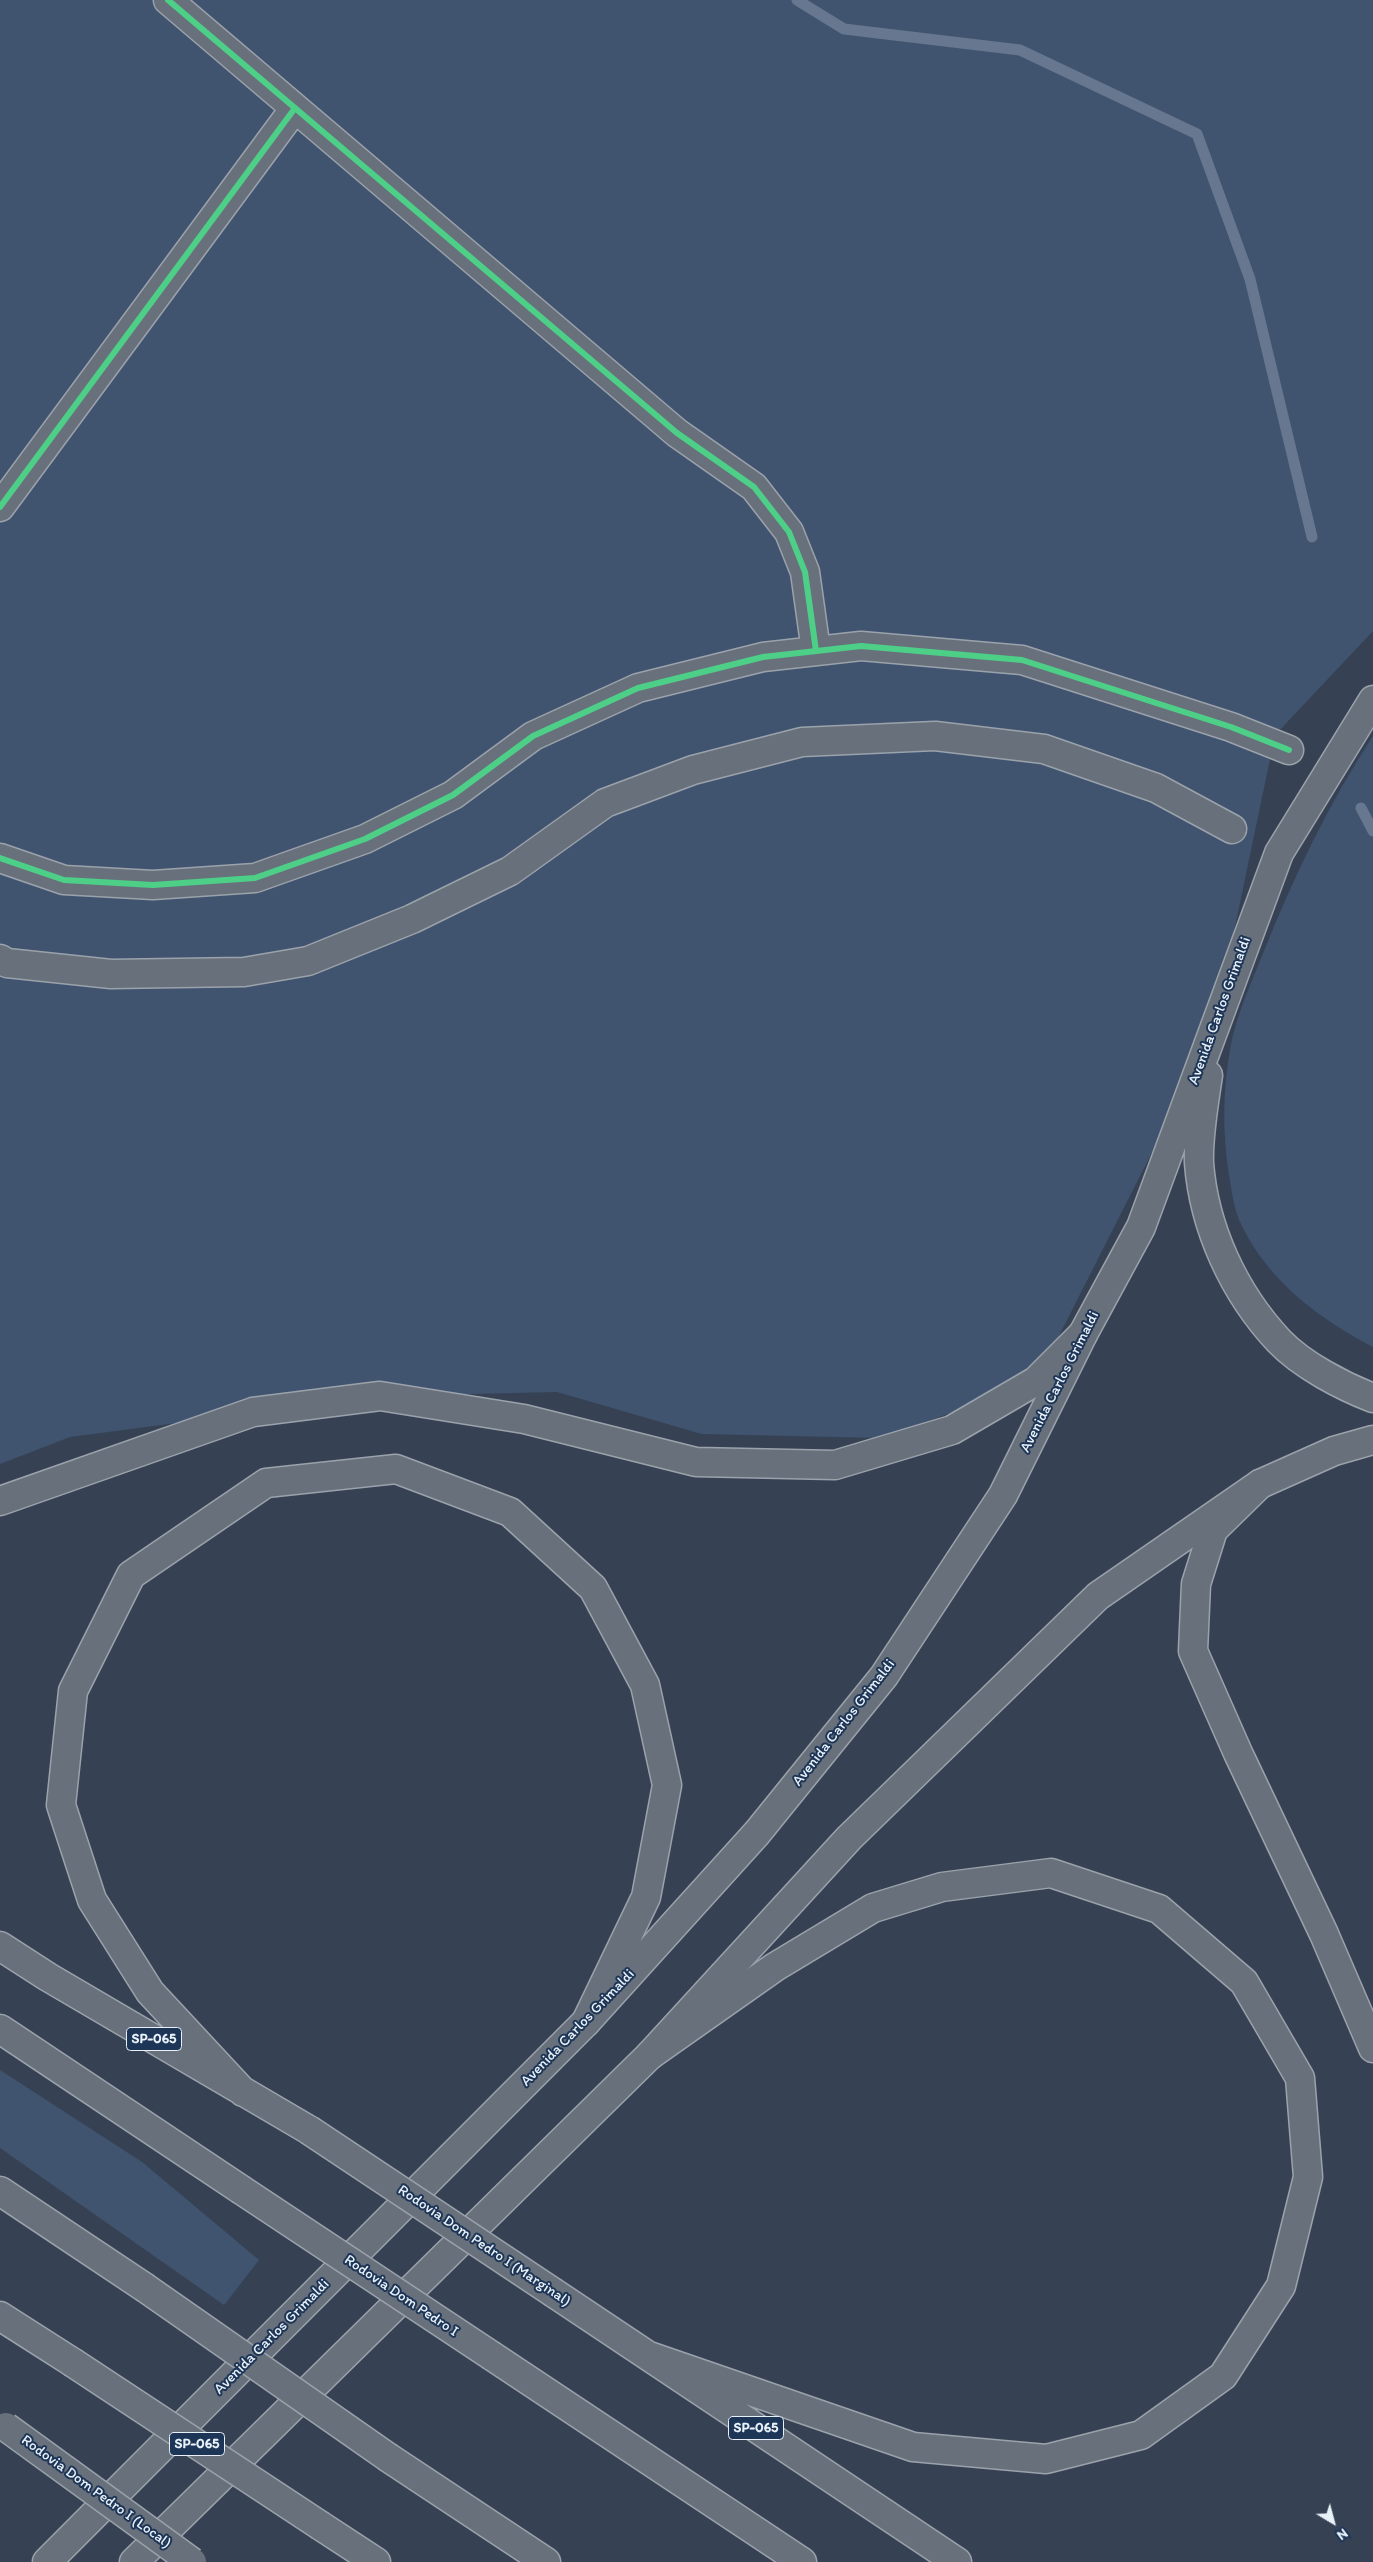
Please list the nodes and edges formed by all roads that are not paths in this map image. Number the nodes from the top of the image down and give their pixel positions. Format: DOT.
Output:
graph roads {
  1 [pos="168,0"];
  2 [pos="295,108"];
  3 [pos="0,507"];
  4 [pos="816,651"];
  5 [pos="1373,700"];
  6 [pos="1289,750"];
  7 [pos="1232,829"];
  8 [pos="0,858"];
  9 [pos="0,959"];
  10 [pos="1212,1032"];
  11 [pos="1084,1334"];
  12 [pos="1373,1398"];
  13 [pos="1373,1440"];
  14 [pos="1260,1484"];
  15 [pos="0,1501"];
  16 [pos="0,1946"];
  17 [pos="586,2022"];
  18 [pos="0,2029"];
  19 [pos="1373,2048"];
  20 [pos="650,2055"];
  21 [pos="243,2092"];
  22 [pos="0,2191"];
  23 [pos="0,2316"];
  24 [pos="649,2356"];
  25 [pos="3,2425"];
  26 [pos="47,2562"];
  27 [pos="134,2562"];
  28 [pos="192,2562"];
  29 [pos="376,2562"];
  30 [pos="546,2562"];
  31 [pos="802,2562"];
  32 [pos="957,2562"];
  1 -- 2 [label="main road"];
  2 -- 3 [label="main road"];
  2 -- 4 [label="main road"];
  4 -- 6 [label="main road"];
  4 -- 8 [label="main road"];
  5 -- 10 [label="main road, Avenida Carlos Grimaldi"];
  7 -- 9 [label="main road"];
  10 -- 11 [label="main road, Avenida Carlos Grimaldi"];
  10 -- 12 [label="main road"];
  11 -- 15 [label="main road"];
  11 -- 17 [label="main road, Avenida Carlos Grimaldi"];
  13 -- 14 [label="main road"];
  14 -- 19 [label="main road"];
  14 -- 20 [label="main road"];
  16 -- 21 [label="main road, Rodovia Dom Pedro I (Marginal) / SP-065"];
  17 -- 21 [label="main road"];
  17 -- 26 [label="main road, Avenida Carlos Grimaldi"];
  18 -- 31 [label="main road, Rodovia Dom Pedro I, bridge"];
  20 -- 24 [label="main road"];
  20 -- 27 [label="main road"];
  21 -- 24 [label="main road, Rodovia Dom Pedro I (Marginal) / SP-065, bridge"];
  22 -- 30 [label="main road, bridge"];
  23 -- 29 [label="main road, SP-065, bridge"];
  24 -- 32 [label="main road, Rodovia Dom Pedro I (Marginal) / SP-065"];
  25 -- 28 [label="main road, Rodovia Dom Pedro I (Local), bridge"];
}
